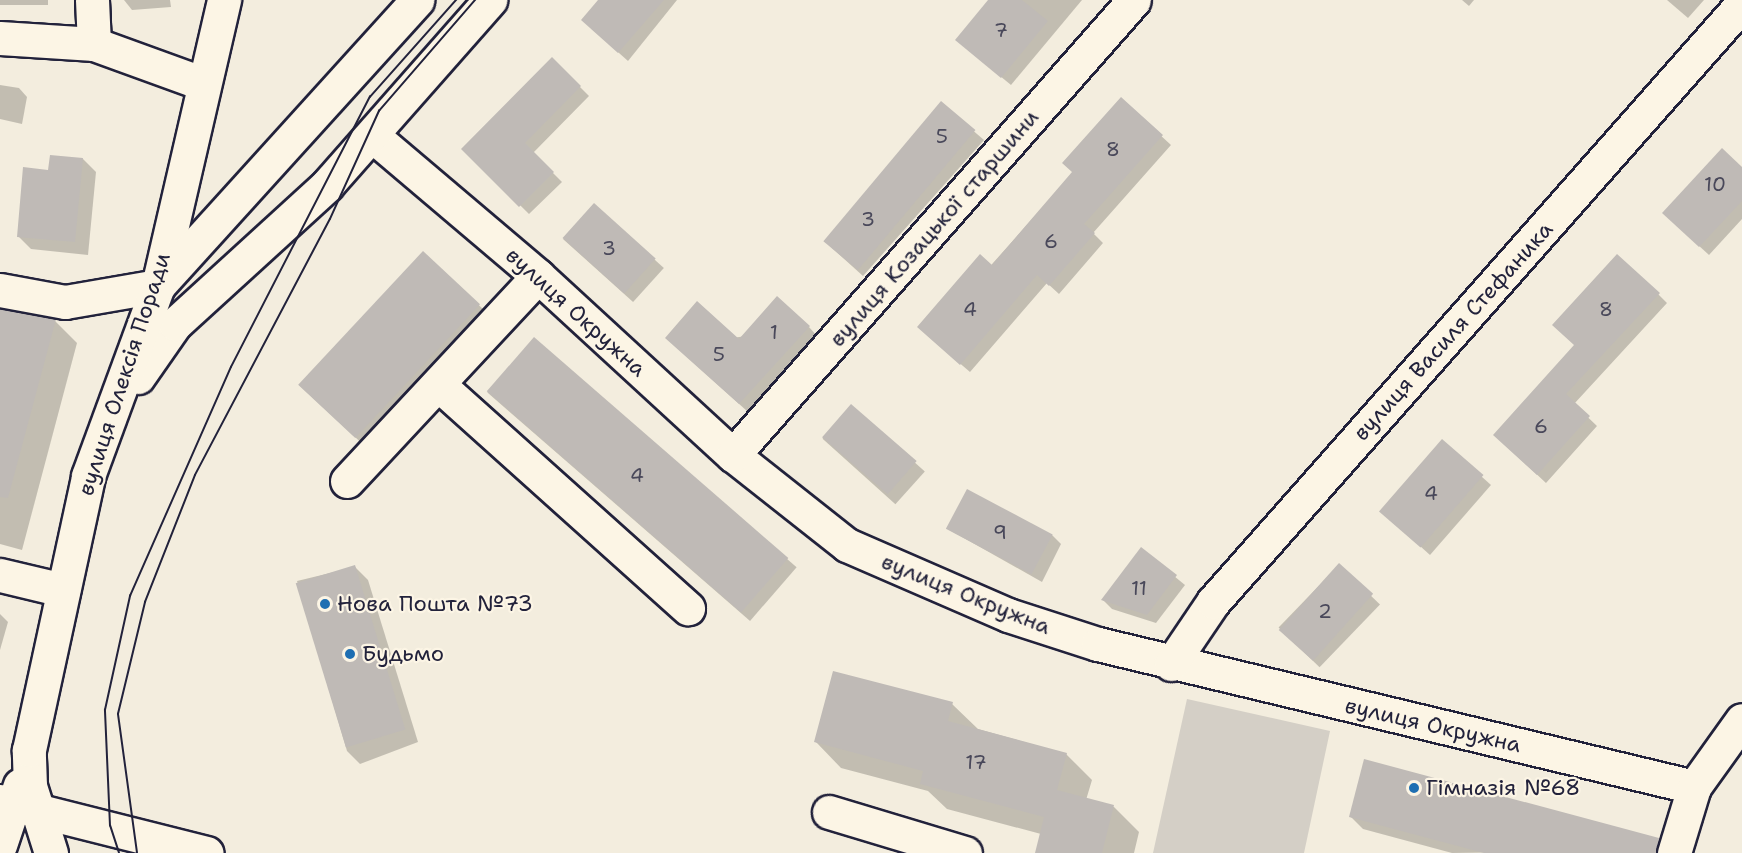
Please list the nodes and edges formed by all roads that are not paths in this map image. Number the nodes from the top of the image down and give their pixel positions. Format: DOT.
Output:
graph roads {
  1 [pos="92,0"];
  2 [pos="224,0"];
  3 [pos="417,0"];
  4 [pos="490,0"];
  5 [pos="1134,0"];
  6 [pos="1742,4"];
  7 [pos="0,38"];
  8 [pos="94,44"];
  9 [pos="202,83"];
  10 [pos="373,136"];
  11 [pos="538,276"];
  12 [pos="158,286"];
  13 [pos="0,290"];
  14 [pos="438,384"];
  15 [pos="734,455"];
  16 [pos="88,476"];
  17 [pos="347,481"];
  18 [pos="0,575"];
  19 [pos="63,590"];
  20 [pos="688,608"];
  21 [pos="1171,664"];
  22 [pos="1740,726"];
  23 [pos="1694,787"];
  24 [pos="16,804"];
  25 [pos="830,812"];
  26 [pos="0,846"];
  27 [pos="51,853"];
  28 [pos="207,853"];
  29 [pos="965,853"];
  30 [pos="1674,853"];
  1 -- 8 [label="street"];
  2 -- 9 [label="street, вулиця Олексія Поради"];
  3 -- 12 [label="street"];
  4 -- 10 [label="street"];
  5 -- 15 [label="street, вулиця Козацької старшини"];
  6 -- 21 [label="street, вулиця Василя Стефаника"];
  7 -- 8 [label="street"];
  8 -- 9 [label="street"];
  9 -- 12 [label="street, вулиця Олексія Поради"];
  10 -- 11 [label="street, вулиця Окружна"];
  10 -- 16 [label="street"];
  11 -- 14 [label="street"];
  11 -- 15 [label="street, вулиця Окружна"];
  12 -- 13 [label="street"];
  12 -- 16 [label="street, вулиця Олексія Поради"];
  14 -- 17 [label="street"];
  14 -- 20 [label="street"];
  15 -- 21 [label="street, вулиця Окружна"];
  16 -- 19 [label="street, вулиця Олексія Поради"];
  18 -- 19 [label="street"];
  19 -- 24 [label="street, вулиця Олексія Поради"];
  21 -- 23 [label="street, вулиця Окружна"];
  22 -- 23 [label="street"];
  23 -- 30 [label="street"];
  24 -- 26 [label="street"];
  24 -- 27 [label="street, вулиця Олексія Поради"];
  24 -- 28 [label="street"];
  25 -- 29 [label="street"];
}
